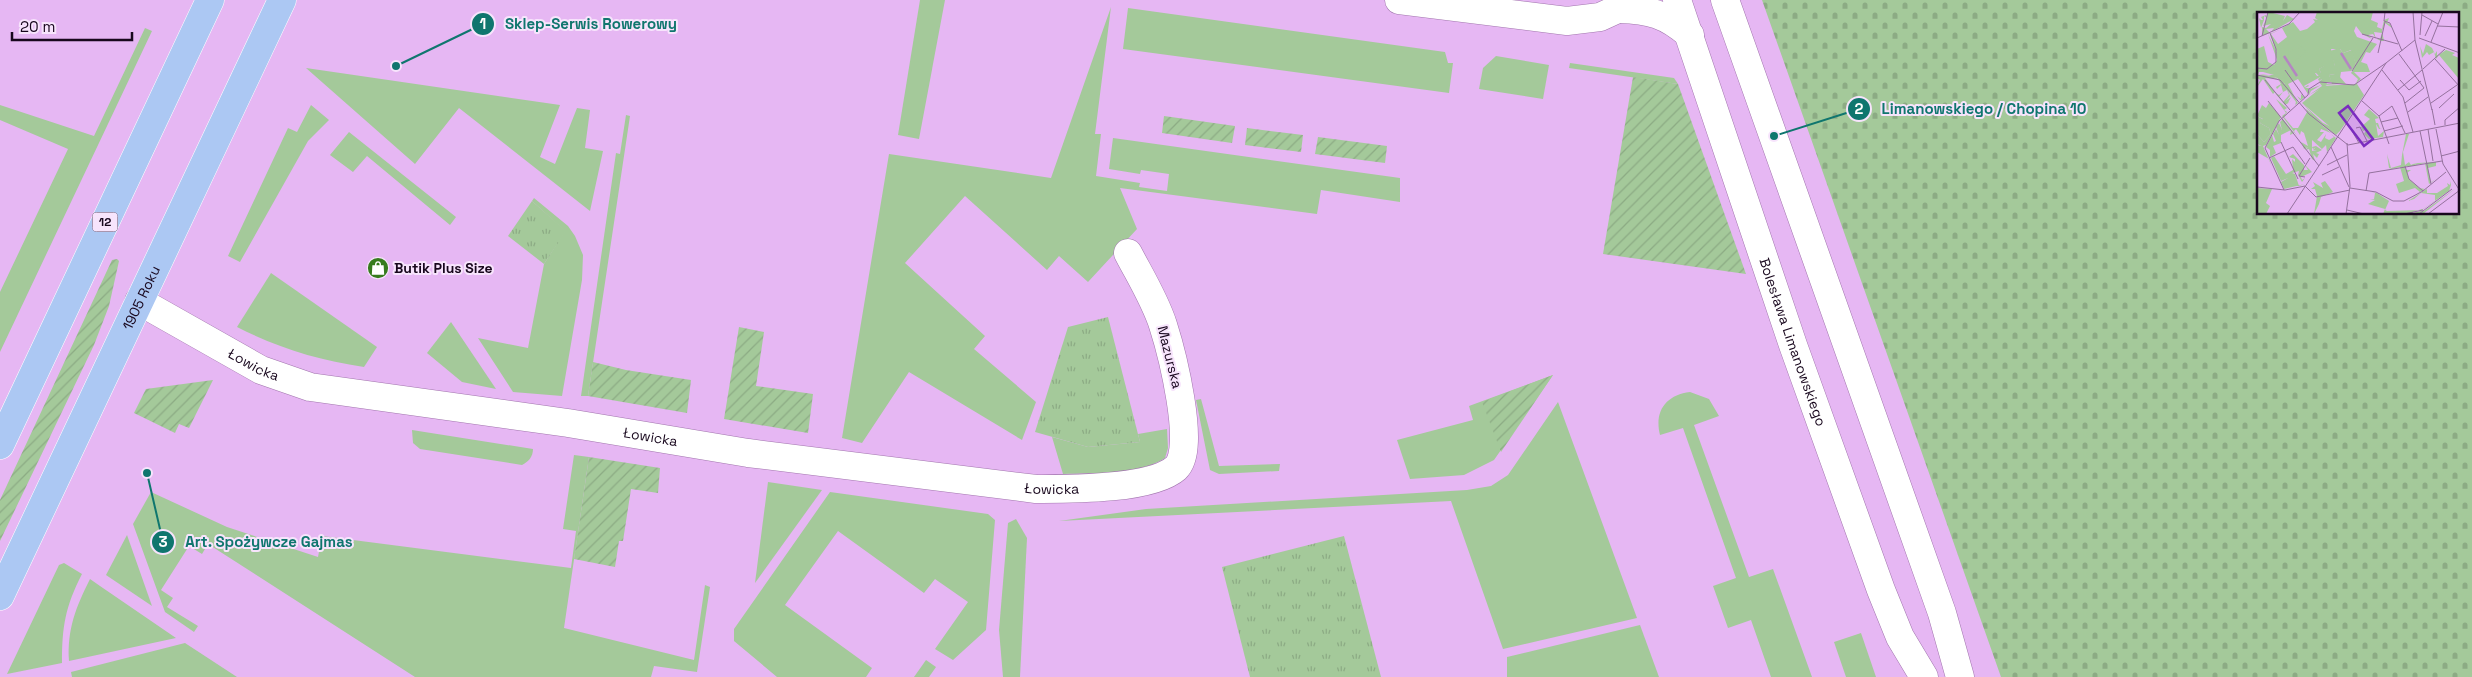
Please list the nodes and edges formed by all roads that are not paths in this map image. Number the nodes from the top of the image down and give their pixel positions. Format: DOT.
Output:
graph roads {
  1 [pos="210,0"];
  2 [pos="282,0"];
  3 [pos="1399,0"];
  4 [pos="1677,0"];
  5 [pos="1725,0"];
  6 [pos="1628,4"];
  7 [pos="1690,35"];
  8 [pos="1128,253"];
  9 [pos="139,301"];
  10 [pos="0,445"];
  11 [pos="1178,466"];
  12 [pos="0,596"];
  13 [pos="1924,677"];
  14 [pos="1960,677"];
  1 -- 10 [label="main road, 12"];
  2 -- 9 [label="main road, 1905 Roku"];
  3 -- 6 [label="street"];
  4 -- 7 [label="street, Bolesława Limanowskiego"];
  5 -- 14 [label="street"];
  6 -- 7 [label="street"];
  7 -- 13 [label="street, Bolesława Limanowskiego"];
  8 -- 11 [label="street, Mazurska"];
  9 -- 11 [label="street, Łowicka"];
  9 -- 12 [label="main road, 1905 Roku"];
}
